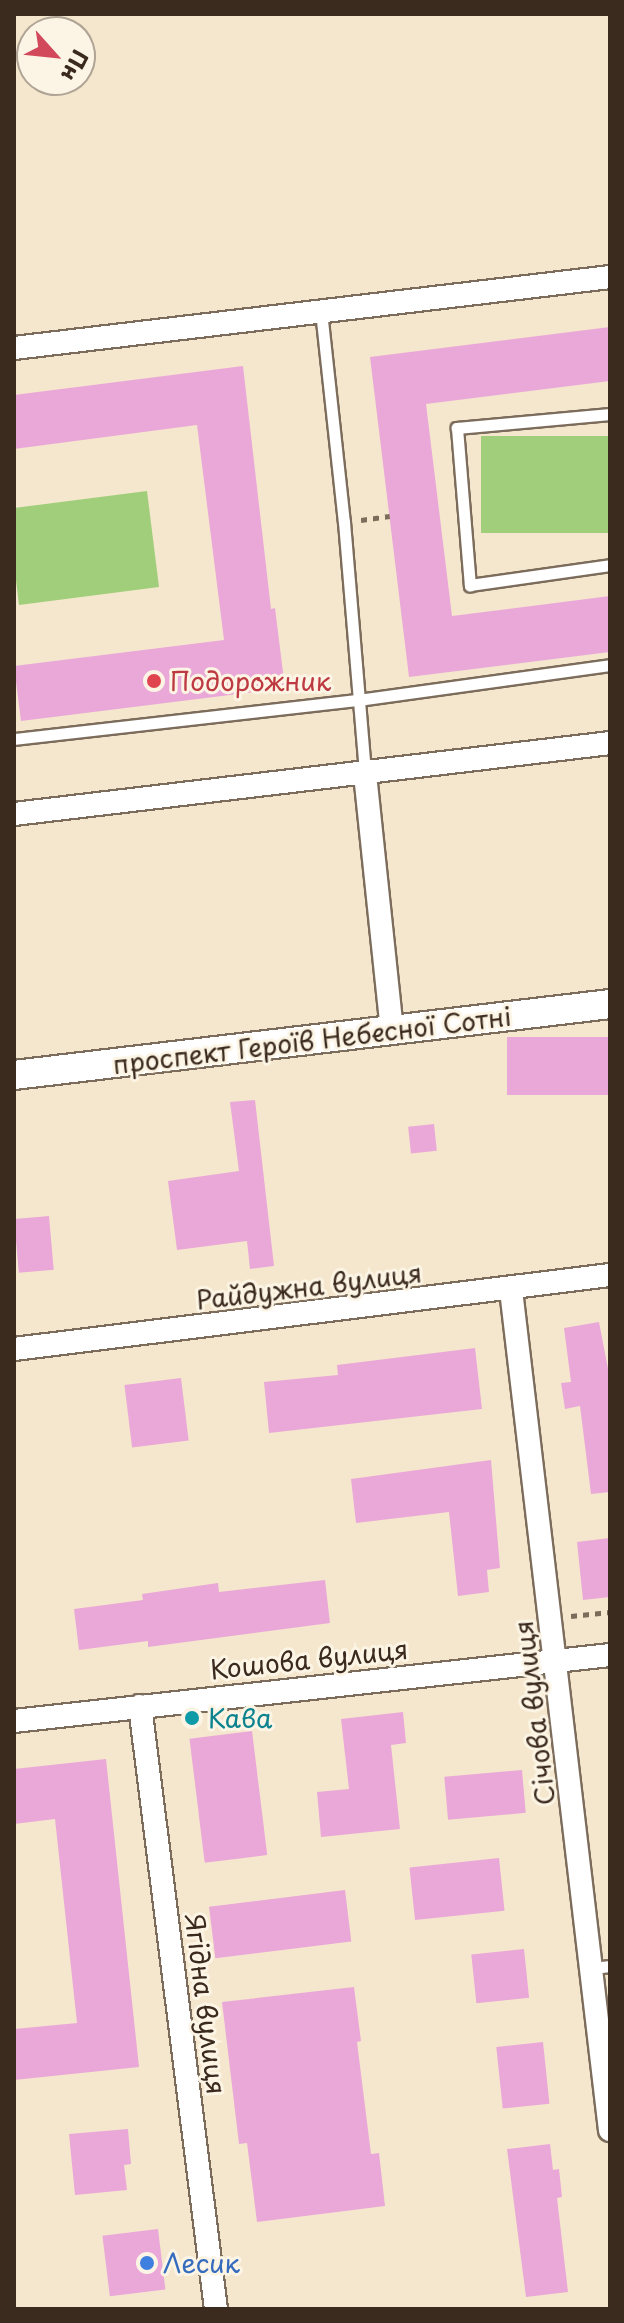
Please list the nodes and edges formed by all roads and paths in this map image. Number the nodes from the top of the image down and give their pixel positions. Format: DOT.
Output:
graph roads {
  1 [pos="610,277"];
  2 [pos="321,311"];
  3 [pos="14,348"];
  4 [pos="610,414"];
  5 [pos="390,516"];
  6 [pos="344,522"];
  7 [pos="610,565"];
  8 [pos="610,665"];
  9 [pos="358,700"];
  10 [pos="14,739"];
  11 [pos="610,743"];
  12 [pos="365,774"];
  13 [pos="14,814"];
  14 [pos="610,1004"];
  15 [pos="392,1032"];
  16 [pos="14,1075"];
  17 [pos="610,1275"];
  18 [pos="511,1290"];
  19 [pos="14,1349"];
  20 [pos="610,1612"];
  21 [pos="551,1618"];
  22 [pos="610,1655"];
  23 [pos="556,1660"];
  24 [pos="140,1706"];
  25 [pos="14,1721"];
  26 [pos="601,1967"];
  27 [pos="610,2130"];
  28 [pos="216,2309"];
  1 -- 2 [label="street"];
  2 -- 3 [label="street"];
  2 -- 6 [label="lane"];
  4 -- 7 [label="lane"];
  5 -- 6 [label="path"];
  6 -- 9 [label="lane"];
  8 -- 9 [label="lane"];
  9 -- 10 [label="lane"];
  9 -- 12 [label="lane"];
  11 -- 12 [label="street"];
  12 -- 13 [label="street"];
  12 -- 15 [label="street"];
  14 -- 15 [label="street, проспект Героїв Небесної Сотні"];
  15 -- 16 [label="street, проспект Героїв Небесної Сотні"];
  17 -- 18 [label="street, Райдужна вулиця"];
  18 -- 19 [label="street, Райдужна вулиця"];
  18 -- 21 [label="street, Січова вулиця"];
  20 -- 21 [label="path"];
  21 -- 23 [label="street, Січова вулиця"];
  22 -- 23 [label="street, Кошова вулиця"];
  23 -- 24 [label="street, Кошова вулиця"];
  23 -- 26 [label="street, Січова вулиця"];
  24 -- 25 [label="street, Кошова вулиця"];
  24 -- 28 [label="street, Ягідна вулиця"];
  26 -- 27 [label="street, Січова вулиця"];
}
